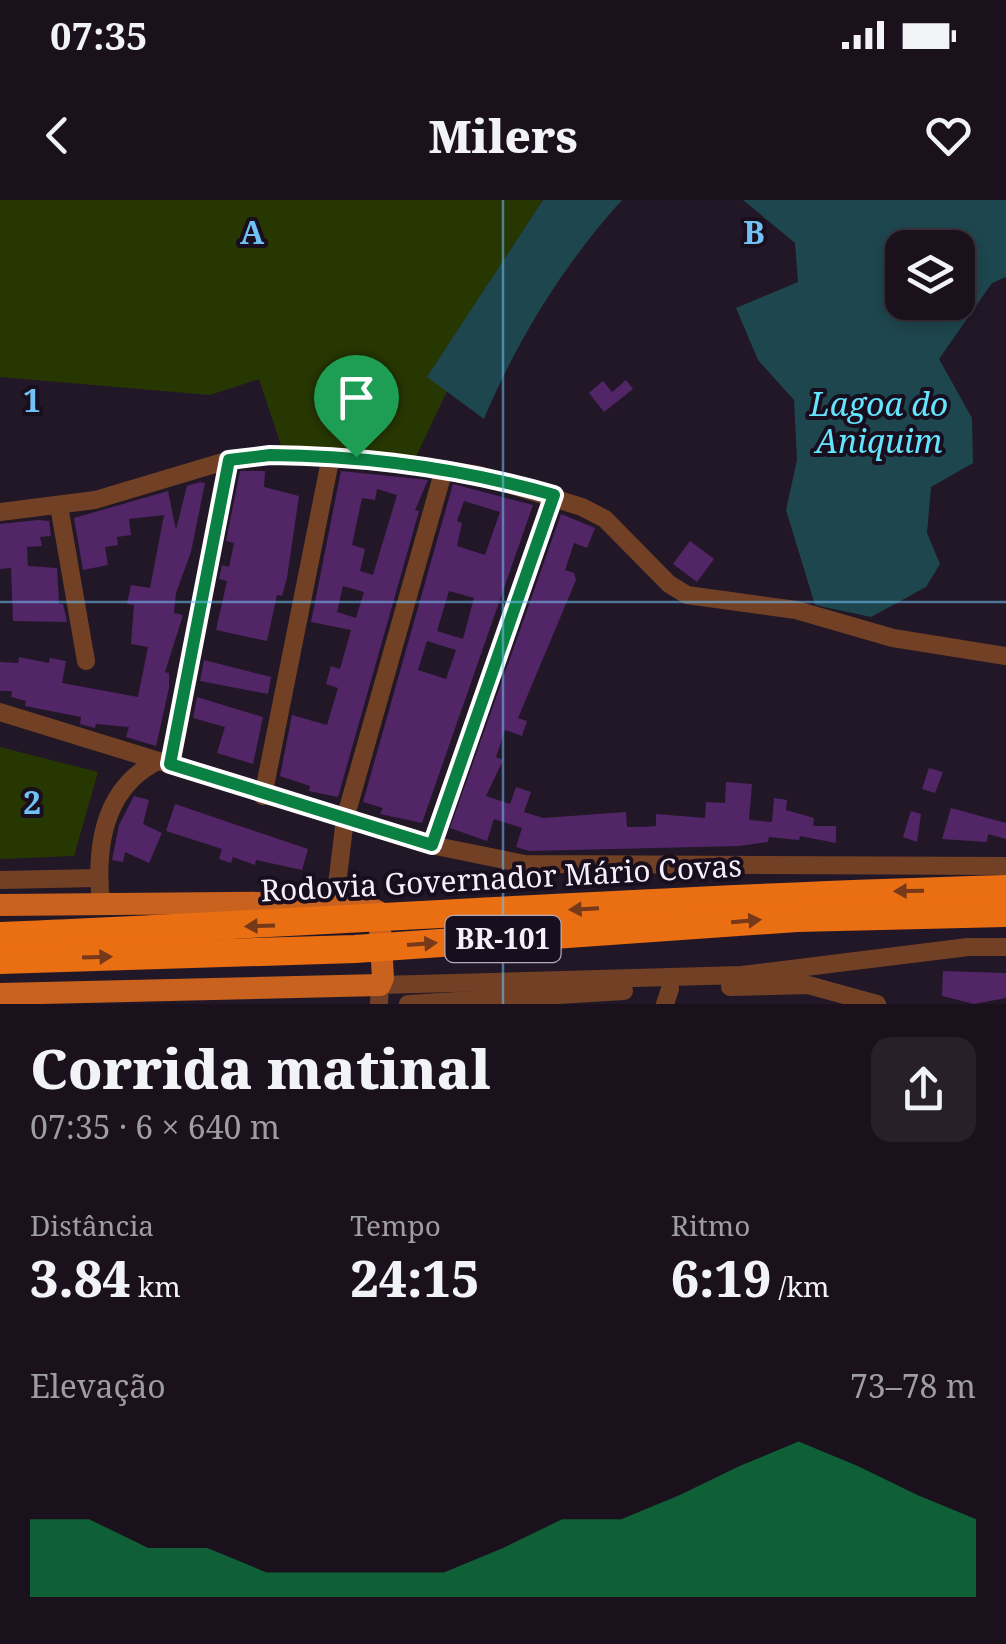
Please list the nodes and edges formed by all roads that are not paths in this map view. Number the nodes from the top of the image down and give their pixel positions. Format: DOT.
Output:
graph roads {
  1 [pos="332,456"];
  2 [pos="229,460"];
  3 [pos="444,469"];
  4 [pos="554,495"];
  5 [pos="59,506"];
  6 [pos="0,512"];
  7 [pos="1006,656"];
  8 [pos="86,661"];
  9 [pos="0,712"];
  10 [pos="164,763"];
  11 [pos="263,796"];
  12 [pos="345,819"];
  13 [pos="432,845"];
  14 [pos="1006,866"];
  15 [pos="98,878"];
  16 [pos="0,880"];
  17 [pos="1006,889"];
  18 [pos="334,902"];
  19 [pos="101,904"];
  20 [pos="0,905"];
  21 [pos="1006,913"];
  22 [pos="0,936"];
  23 [pos="1006,946"];
  24 [pos="0,960"];
  25 [pos="0,994"];
  26 [pos="380,994"];
  27 [pos="668,997"];
  28 [pos="412,999"];
  29 [pos="877,1004"];
  1 -- 2 [label="street"];
  1 -- 3 [label="street"];
  1 -- 11 [label="street"];
  2 -- 5 [label="street"];
  2 -- 10 [label="street"];
  3 -- 4 [label="street"];
  3 -- 12 [label="street"];
  4 -- 7 [label="street"];
  4 -- 13 [label="street"];
  5 -- 6 [label="street"];
  5 -- 8 [label="street"];
  9 -- 10 [label="street"];
  10 -- 11 [label="street"];
  10 -- 15 [label="street"];
  11 -- 12 [label="street"];
  12 -- 13 [label="street"];
  12 -- 18 [label="street"];
  13 -- 14 [label="street"];
  15 -- 16 [label="street"];
  15 -- 19 [label="street"];
  17 -- 22 [label="highway, Rodovia Governador Mário Covas / BR-101, one-way, bridge"];
  18 -- 19 [label="main road"];
  18 -- 26 [label="main road"];
  19 -- 20 [label="main road"];
  24 -- 21 [label="highway, Rodovia Governador Mário Covas / BR-101, one-way, bridge"];
  23 -- 28 [label="street"];
  25 -- 26 [label="main road"];
  26 -- 28 [label="street"];
  27 -- 28 [label="street"];
  27 -- 29 [label="street"];
}
